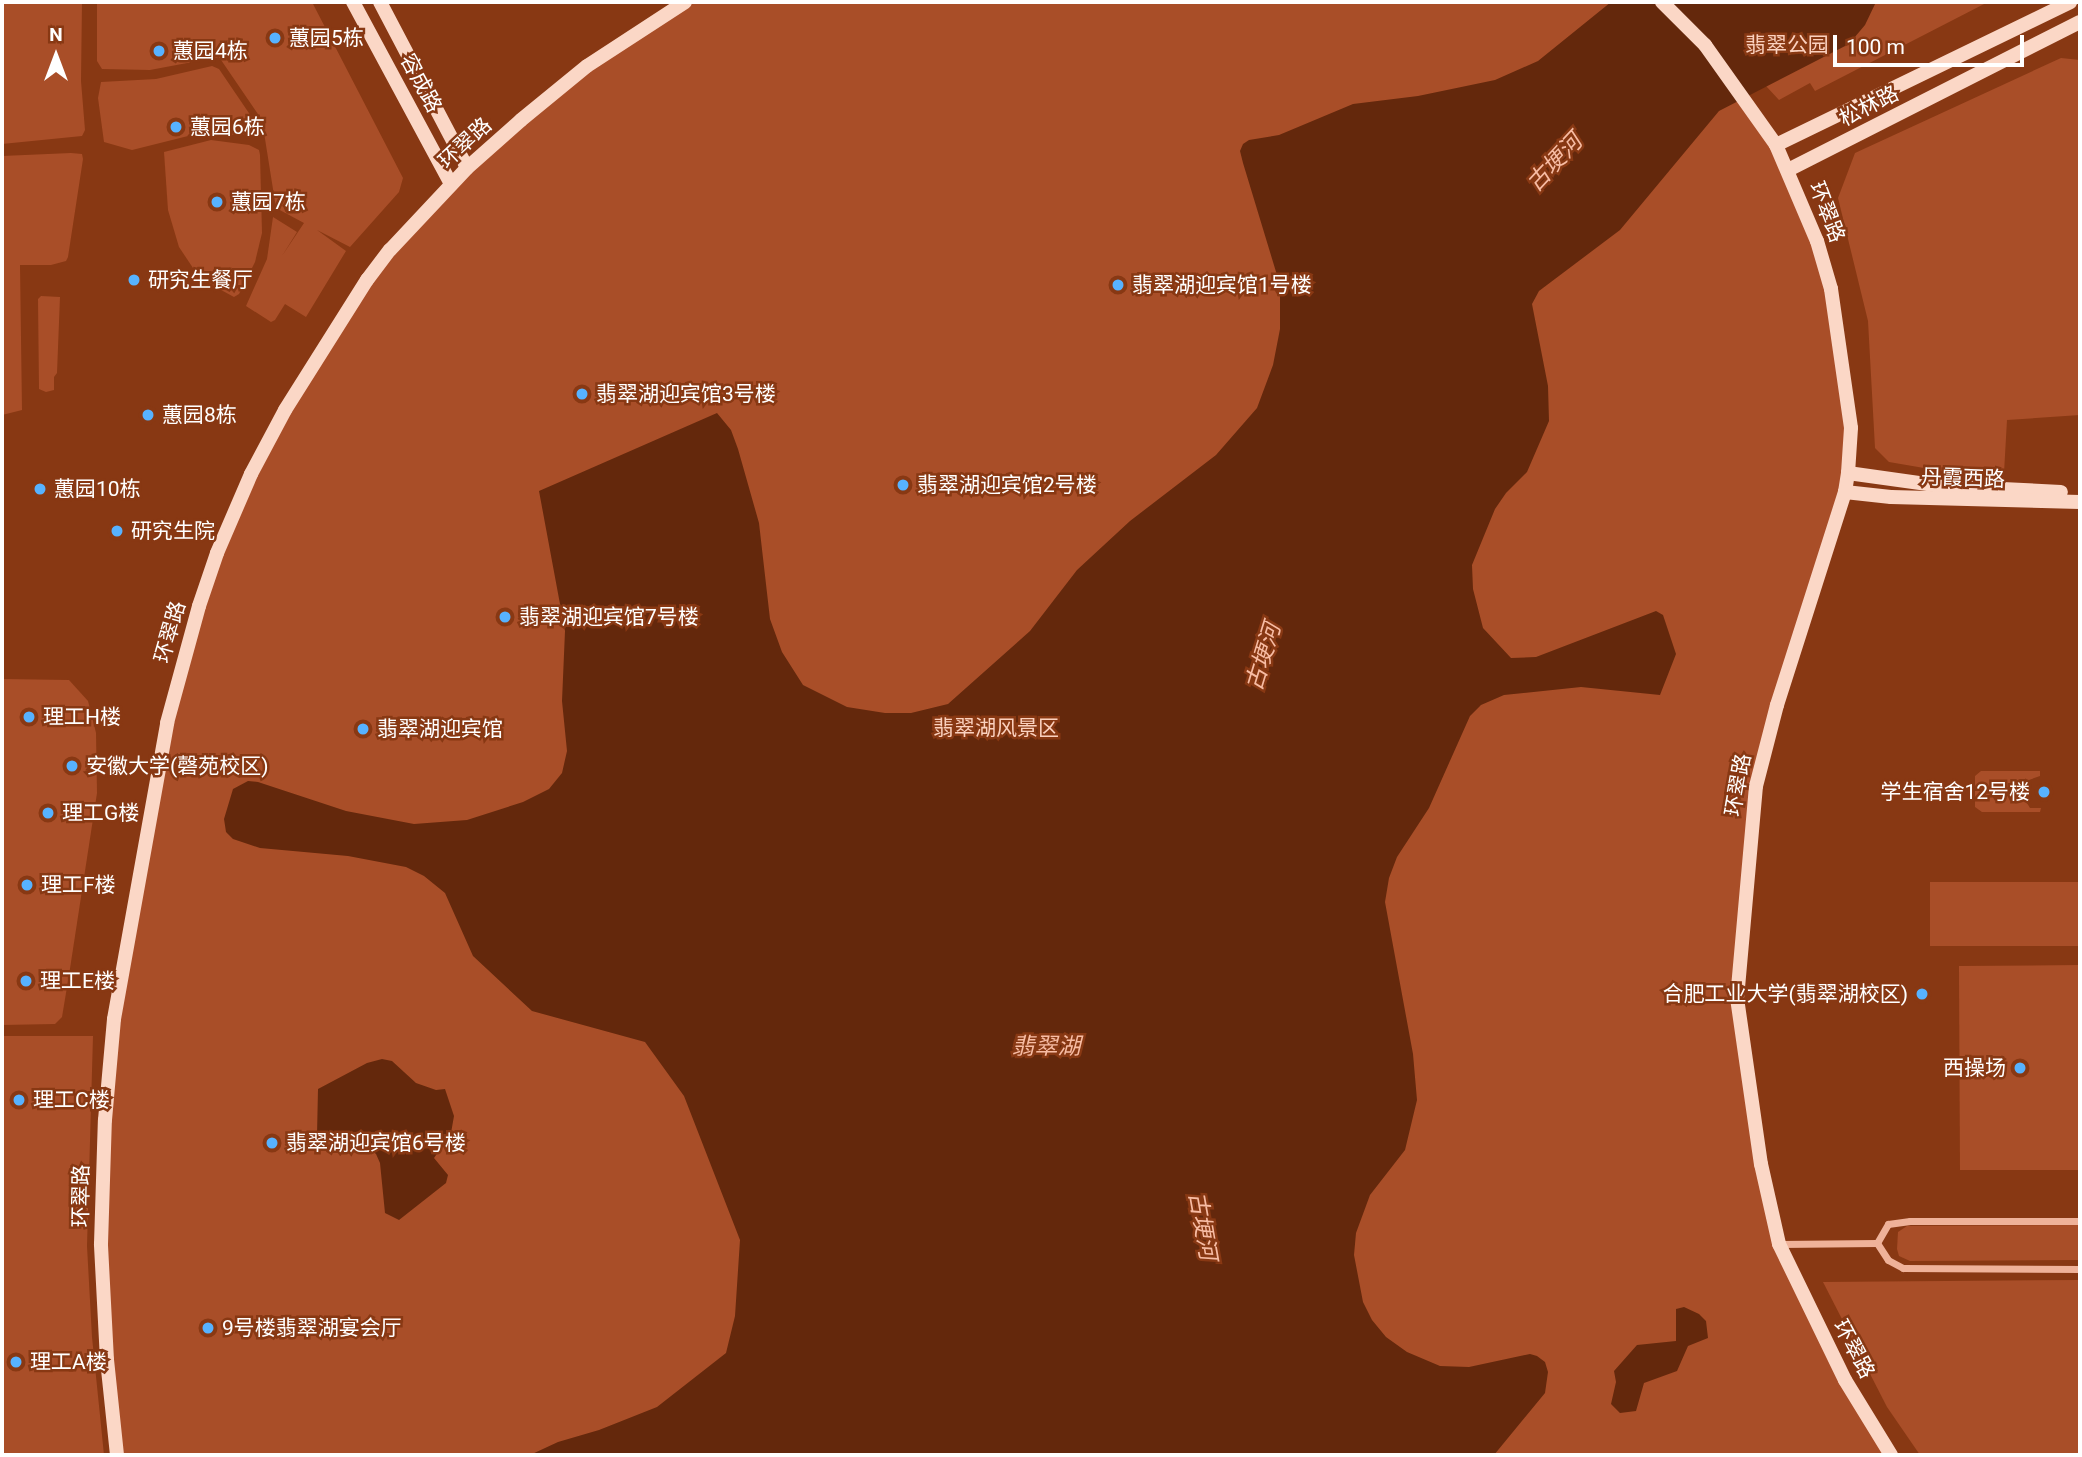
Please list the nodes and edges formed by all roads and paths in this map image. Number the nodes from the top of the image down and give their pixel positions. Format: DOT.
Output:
graph roads {
  1 [pos="354,2"];
  2 [pos="380,2"];
  3 [pos="685,2"];
  4 [pos="1662,2"];
  5 [pos="2070,2"];
  6 [pos="2080,22"];
  7 [pos="1776,145"];
  8 [pos="467,168"];
  9 [pos="1788,170"];
  10 [pos="451,184"];
  11 [pos="1848,473"];
  12 [pos="1845,492"];
  13 [pos="2080,493"];
  14 [pos="2080,502"];
  15 [pos="2080,1221"];
  16 [pos="1877,1243"];
  17 [pos="1779,1244"];
  18 [pos="2080,1269"];
  19 [pos="117,1455"];
  20 [pos="1891,1455"];
  1 -- 10 [label="street, 容成路"];
  2 -- 8 [label="street, 容成路"];
  3 -- 8 [label="street, 环翠路"];
  4 -- 7 [label="street, 环翠路"];
  5 -- 7 [label="street, 松林路"];
  6 -- 9 [label="street, 松林路"];
  7 -- 9 [label="street, 环翠路"];
  8 -- 10 [label="street, 环翠路"];
  9 -- 11 [label="street, 环翠路"];
  10 -- 19 [label="street, 环翠路"];
  11 -- 12 [label="street, 环翠路"];
  11 -- 13 [label="street, 丹霞西路"];
  12 -- 14 [label="street, 丹霞西路"];
  12 -- 17 [label="street, 环翠路"];
  15 -- 16 [label="street"];
  16 -- 17 [label="street"];
  16 -- 18 [label="street"];
  17 -- 20 [label="street, 环翠路"];
}
